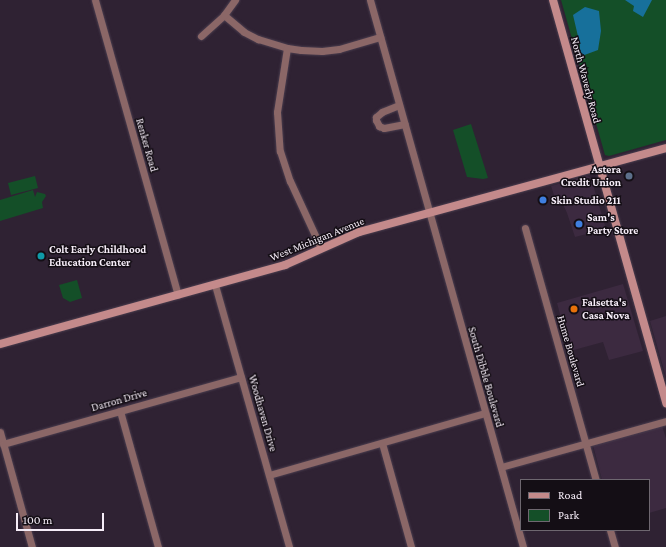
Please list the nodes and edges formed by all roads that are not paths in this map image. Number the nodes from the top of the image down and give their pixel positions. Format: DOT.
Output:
graph roads {
  1 [pos="95,0"];
  2 [pos="235,0"];
  3 [pos="370,0"];
  4 [pos="553,0"];
  5 [pos="224,15"];
  6 [pos="201,36"];
  7 [pos="380,37"];
  8 [pos="287,48"];
  9 [pos="399,105"];
  10 [pos="405,124"];
  11 [pos="666,148"];
  12 [pos="599,166"];
  13 [pos="428,213"];
  14 [pos="525,228"];
  15 [pos="322,248"];
  16 [pos="215,285"];
  17 [pos="178,295"];
  18 [pos="0,344"];
  19 [pos="241,377"];
  20 [pos="666,403"];
  21 [pos="120,411"];
  22 [pos="485,412"];
  23 [pos="666,421"];
  24 [pos="0,432"];
  25 [pos="382,443"];
  26 [pos="586,443"];
  27 [pos="3,444"];
  28 [pos="501,467"];
  29 [pos="269,475"];
  30 [pos="596,479"];
  31 [pos="610,531"];
  32 [pos="32,547"];
  33 [pos="158,547"];
  34 [pos="289,547"];
  35 [pos="411,547"];
  36 [pos="523,547"];
  37 [pos="615,547"];
  1 -- 17 [label="street, Renker Road"];
  2 -- 5 [label="street"];
  3 -- 7 [label="street, South Dibble Boulevard"];
  4 -- 12 [label="street, North Waverly Road"];
  5 -- 6 [label="street"];
  5 -- 8 [label="street"];
  7 -- 8 [label="street"];
  7 -- 9 [label="street, South Dibble Boulevard"];
  8 -- 15 [label="street"];
  9 -- 10 [label="street, South Dibble Boulevard"];
  9 -- 10 [label="street"];
  10 -- 13 [label="street, South Dibble Boulevard"];
  11 -- 12 [label="street, West Michigan Avenue"];
  12 -- 13 [label="street, West Michigan Avenue"];
  12 -- 20 [label="street, North Waverly Road"];
  13 -- 15 [label="street, West Michigan Avenue"];
  13 -- 22 [label="street, South Dibble Boulevard"];
  14 -- 26 [label="street, Hume Boulevard"];
  15 -- 16 [label="street, West Michigan Avenue"];
  16 -- 17 [label="street, West Michigan Avenue"];
  16 -- 19 [label="street, Woodhaven Drive"];
  17 -- 18 [label="street, West Michigan Avenue"];
  19 -- 21 [label="street, Darron Drive"];
  19 -- 29 [label="street, Woodhaven Drive"];
  21 -- 27 [label="street, Darron Drive"];
  21 -- 33 [label="street"];
  22 -- 25 [label="street"];
  22 -- 28 [label="street, South Dibble Boulevard"];
  23 -- 26 [label="street"];
  24 -- 27 [label="street"];
  25 -- 29 [label="street"];
  25 -- 35 [label="street"];
  26 -- 28 [label="street"];
  26 -- 30 [label="street, Hume Boulevard"];
  27 -- 32 [label="street"];
  28 -- 36 [label="street, South Dibble Boulevard"];
  29 -- 34 [label="street, Woodhaven Drive"];
  31 -- 37 [label="street"];
}
